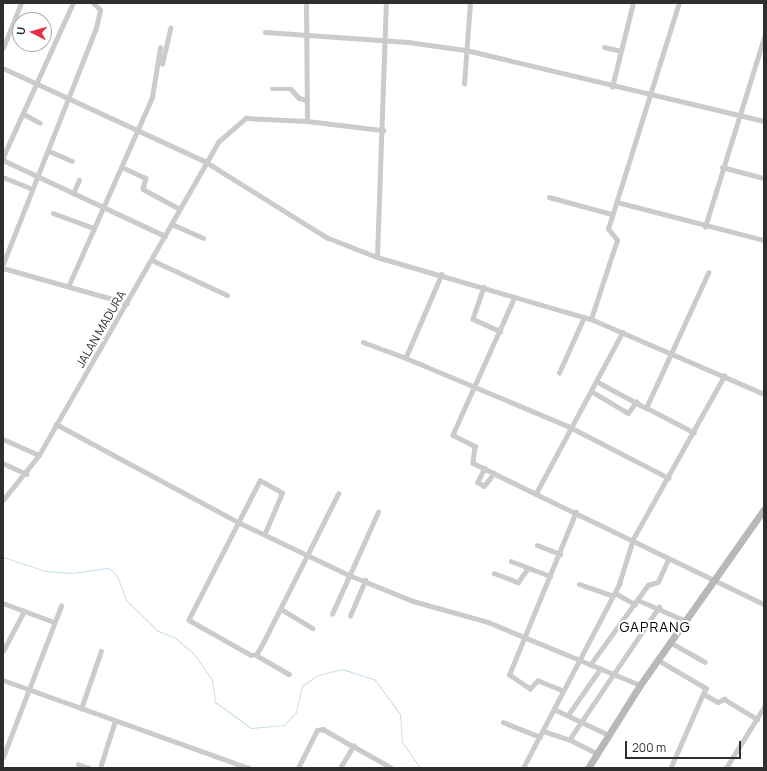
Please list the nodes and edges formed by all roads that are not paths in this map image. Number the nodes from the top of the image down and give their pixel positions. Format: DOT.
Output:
graph roads {
  1 [pos="20,3"];
  2 [pos="73,3"];
  3 [pos="93,3"];
  4 [pos="306,3"];
  5 [pos="386,3"];
  6 [pos="470,3"];
  7 [pos="632,3"];
  8 [pos="679,3"];
  9 [pos="170,28"];
  10 [pos="265,32"];
  11 [pos="307,34"];
  12 [pos="764,37"];
  13 [pos="385,40"];
  14 [pos="3,48"];
  15 [pos="160,48"];
  16 [pos="604,48"];
  17 [pos="466,50"];
  18 [pos="621,51"];
  19 [pos="162,64"];
  20 [pos="3,68"];
  21 [pos="37,84"];
  22 [pos="464,84"];
  23 [pos="612,87"];
  24 [pos="272,89"];
  25 [pos="650,96"];
  26 [pos="68,98"];
  27 [pos="307,100"];
  28 [pos="24,114"];
  29 [pos="739,115"];
  30 [pos="307,121"];
  31 [pos="764,121"];
  32 [pos="40,123"];
  33 [pos="383,130"];
  34 [pos="138,131"];
  35 [pos="49,151"];
  36 [pos="3,157"];
  37 [pos="3,160"];
  38 [pos="72,161"];
  39 [pos="206,162"];
  40 [pos="122,167"];
  41 [pos="722,167"];
  42 [pos="3,177"];
  43 [pos="37,177"];
  44 [pos="764,178"];
  45 [pos="79,180"];
  46 [pos="32,189"];
  47 [pos="72,194"];
  48 [pos="549,197"];
  49 [pos="617,202"];
  50 [pos="103,209"];
  51 [pos="180,209"];
  52 [pos="52,214"];
  53 [pos="612,214"];
  54 [pos="172,224"];
  55 [pos="705,227"];
  56 [pos="94,228"];
  57 [pos="165,236"];
  58 [pos="202,238"];
  59 [pos="764,240"];
  60 [pos="377,257"];
  61 [pos="152,260"];
  62 [pos="3,264"];
  63 [pos="3,268"];
  64 [pos="708,273"];
  65 [pos="442,274"];
  66 [pos="68,287"];
  67 [pos="484,287"];
  68 [pos="227,295"];
  69 [pos="515,297"];
  70 [pos="127,304"];
  71 [pos="584,317"];
  72 [pos="591,319"];
  73 [pos="500,330"];
  74 [pos="623,332"];
  75 [pos="363,342"];
  76 [pos="672,353"];
  77 [pos="406,358"];
  78 [pos="559,373"];
  79 [pos="724,376"];
  80 [pos="596,381"];
  81 [pos="474,388"];
  82 [pos="591,391"];
  83 [pos="764,394"];
  84 [pos="636,402"];
  85 [pos="646,408"];
  86 [pos="56,424"];
  87 [pos="570,427"];
  88 [pos="694,433"];
  89 [pos="3,439"];
  90 [pos="39,455"];
  91 [pos="3,463"];
  92 [pos="485,468"];
  93 [pos="494,472"];
  94 [pos="27,474"];
  95 [pos="669,478"];
  96 [pos="338,494"];
  97 [pos="536,494"];
  98 [pos="3,500"];
  99 [pos="764,509"];
  100 [pos="378,512"];
  101 [pos="576,512"];
  102 [pos="238,522"];
  103 [pos="265,533"];
  104 [pos="633,539"];
  105 [pos="537,545"];
  106 [pos="560,554"];
  107 [pos="308,555"];
  108 [pos="668,560"];
  109 [pos="511,561"];
  110 [pos="528,568"];
  111 [pos="494,573"];
  112 [pos="349,575"];
  113 [pos="550,576"];
  114 [pos="712,579"];
  115 [pos="365,580"];
  116 [pos="579,584"];
  117 [pos="614,595"];
  118 [pos="638,600"];
  119 [pos="3,603"];
  120 [pos="635,604"];
  121 [pos="764,604"];
  122 [pos="61,606"];
  123 [pos="659,607"];
  124 [pos="281,609"];
  125 [pos="24,611"];
  126 [pos="332,614"];
  127 [pos="350,616"];
  128 [pos="686,621"];
  129 [pos="54,622"];
  130 [pos="313,628"];
  131 [pos="523,637"];
  132 [pos="670,642"];
  133 [pos="3,651"];
  134 [pos="101,651"];
  135 [pos="256,655"];
  136 [pos="580,659"];
  137 [pos="658,660"];
  138 [pos="705,662"];
  139 [pos="590,665"];
  140 [pos="600,669"];
  141 [pos="289,674"];
  142 [pos="612,674"];
  143 [pos="3,680"];
  144 [pos="640,685"];
  145 [pos="28,690"];
  146 [pos="563,691"];
  147 [pos="704,694"];
  148 [pos="764,707"];
  149 [pos="81,709"];
  150 [pos="554,709"];
  151 [pos="568,715"];
  152 [pos="757,719"];
  153 [pos="581,720"];
  154 [pos="115,721"];
  155 [pos="503,722"];
  156 [pos="543,731"];
  157 [pos="608,735"];
  158 [pos="540,737"];
  159 [pos="570,740"];
  160 [pos="3,741"];
  161 [pos="9,743"];
  162 [pos="353,746"];
  163 [pos="597,754"];
  164 [pos="3,757"];
  165 [pos="78,764"];
  166 [pos="88,768"];
  167 [pos="100,768"];
  168 [pos="246,768"];
  169 [pos="298,768"];
  170 [pos="340,768"];
  171 [pos="392,768"];
  172 [pos="523,768"];
  173 [pos="588,768"];
  174 [pos="671,768"];
  175 [pos="726,768"];
  1 -- 14 [label="street"];
  2 -- 21 [label="street"];
  3 -- 26 [label="street"];
  4 -- 11 [label="street"];
  5 -- 13 [label="street"];
  6 -- 17 [label="street"];
  7 -- 18 [label="street"];
  8 -- 25 [label="street"];
  9 -- 19 [label="street"];
  10 -- 11 [label="street"];
  11 -- 13 [label="street"];
  11 -- 27 [label="street"];
  12 -- 29 [label="street"];
  13 -- 17 [label="street"];
  13 -- 33 [label="street"];
  15 -- 34 [label="street"];
  16 -- 18 [label="street"];
  17 -- 22 [label="street"];
  17 -- 23 [label="street"];
  18 -- 23 [label="street"];
  20 -- 21 [label="street"];
  21 -- 26 [label="street"];
  21 -- 28 [label="street"];
  23 -- 25 [label="street"];
  24 -- 27 [label="street"];
  25 -- 29 [label="street"];
  25 -- 49 [label="street"];
  26 -- 34 [label="street"];
  26 -- 35 [label="street"];
  27 -- 30 [label="street"];
  28 -- 32 [label="street"];
  28 -- 36 [label="street"];
  29 -- 31 [label="street"];
  29 -- 41 [label="street"];
  30 -- 33 [label="street, JALAN MADURA"];
  30 -- 39 [label="street, JALAN MADURA"];
  33 -- 60 [label="street"];
  34 -- 39 [label="street"];
  34 -- 40 [label="street"];
  35 -- 38 [label="street"];
  35 -- 43 [label="street"];
  37 -- 43 [label="street"];
  39 -- 51 [label="street, JALAN MADURA"];
  39 -- 60 [label="street"];
  40 -- 50 [label="street"];
  40 -- 51 [label="street"];
  41 -- 44 [label="street"];
  41 -- 55 [label="street"];
  42 -- 46 [label="street"];
  43 -- 46 [label="street"];
  43 -- 47 [label="street"];
  45 -- 47 [label="street"];
  46 -- 62 [label="street"];
  47 -- 50 [label="street"];
  48 -- 53 [label="street"];
  49 -- 53 [label="street"];
  49 -- 55 [label="street"];
  50 -- 56 [label="street"];
  50 -- 57 [label="street"];
  51 -- 54 [label="street, JALAN MADURA"];
  52 -- 56 [label="street"];
  53 -- 72 [label="street"];
  54 -- 57 [label="street, JALAN MADURA"];
  54 -- 58 [label="street"];
  55 -- 59 [label="street"];
  56 -- 66 [label="street"];
  57 -- 61 [label="street, JALAN MADURA"];
  60 -- 65 [label="street"];
  61 -- 68 [label="street"];
  61 -- 70 [label="street, JALAN MADURA"];
  63 -- 66 [label="street"];
  64 -- 76 [label="street"];
  65 -- 67 [label="street"];
  65 -- 77 [label="street"];
  66 -- 70 [label="street"];
  67 -- 69 [label="street"];
  67 -- 73 [label="street"];
  69 -- 71 [label="street"];
  69 -- 73 [label="street"];
  70 -- 86 [label="street, JALAN MADURA"];
  71 -- 72 [label="street"];
  71 -- 78 [label="street"];
  72 -- 74 [label="street"];
  73 -- 81 [label="street"];
  74 -- 76 [label="street"];
  74 -- 80 [label="street"];
  75 -- 77 [label="street"];
  76 -- 79 [label="street"];
  76 -- 85 [label="street"];
  77 -- 81 [label="street"];
  79 -- 83 [label="street"];
  79 -- 88 [label="street"];
  80 -- 82 [label="street"];
  80 -- 84 [label="street"];
  81 -- 87 [label="street"];
  81 -- 92 [label="street"];
  82 -- 84 [label="street"];
  82 -- 87 [label="street"];
  84 -- 85 [label="street"];
  85 -- 88 [label="street"];
  86 -- 90 [label="street, JALAN MADURA"];
  86 -- 102 [label="street"];
  87 -- 95 [label="street"];
  87 -- 97 [label="street"];
  88 -- 95 [label="street"];
  89 -- 90 [label="street"];
  90 -- 94 [label="street, JALAN MADURA"];
  91 -- 94 [label="street"];
  92 -- 93 [label="street"];
  92 -- 93 [label="street"];
  93 -- 97 [label="street"];
  94 -- 98 [label="street, JALAN MADURA"];
  95 -- 104 [label="street"];
  96 -- 107 [label="street"];
  97 -- 101 [label="street"];
  99 -- 114 [label="main road"];
  100 -- 112 [label="street"];
  101 -- 104 [label="street"];
  101 -- 106 [label="street"];
  102 -- 103 [label="street"];
  102 -- 103 [label="street"];
  102 -- 135 [label="street"];
  103 -- 107 [label="street"];
  104 -- 108 [label="street"];
  104 -- 117 [label="street"];
  105 -- 106 [label="street"];
  106 -- 113 [label="street"];
  107 -- 112 [label="street"];
  107 -- 124 [label="street"];
  108 -- 114 [label="street"];
  108 -- 118 [label="street"];
  109 -- 110 [label="street"];
  110 -- 111 [label="street"];
  110 -- 113 [label="street"];
  112 -- 115 [label="street"];
  112 -- 126 [label="street"];
  113 -- 131 [label="street"];
  114 -- 121 [label="street"];
  114 -- 128 [label="main road"];
  115 -- 127 [label="street"];
  115 -- 131 [label="street"];
  116 -- 117 [label="street"];
  117 -- 120 [label="street"];
  117 -- 136 [label="street"];
  118 -- 120 [label="street"];
  118 -- 123 [label="street"];
  119 -- 125 [label="street"];
  120 -- 139 [label="street"];
  122 -- 129 [label="street"];
  123 -- 128 [label="street"];
  123 -- 142 [label="street"];
  124 -- 130 [label="street"];
  124 -- 135 [label="street"];
  125 -- 129 [label="street"];
  125 -- 133 [label="street"];
  128 -- 132 [label="main road"];
  129 -- 145 [label="street"];
  131 -- 136 [label="street"];
  131 -- 146 [label="street"];
  132 -- 137 [label="main road"];
  132 -- 138 [label="street"];
  134 -- 149 [label="street"];
  135 -- 141 [label="street"];
  136 -- 139 [label="street"];
  136 -- 146 [label="street"];
  137 -- 144 [label="main road"];
  137 -- 147 [label="street"];
  139 -- 140 [label="street"];
  140 -- 142 [label="street"];
  140 -- 151 [label="street"];
  142 -- 144 [label="street"];
  142 -- 153 [label="street"];
  143 -- 145 [label="street"];
  144 -- 157 [label="main road"];
  145 -- 149 [label="street"];
  145 -- 161 [label="street"];
  146 -- 150 [label="street"];
  147 -- 152 [label="street"];
  147 -- 174 [label="street"];
  148 -- 152 [label="street"];
  149 -- 154 [label="street"];
  150 -- 151 [label="street"];
  150 -- 156 [label="street"];
  151 -- 153 [label="street"];
  152 -- 175 [label="street"];
  153 -- 157 [label="street"];
  153 -- 159 [label="street"];
  154 -- 167 [label="street"];
  154 -- 168 [label="street"];
  155 -- 158 [label="street"];
  156 -- 158 [label="street"];
  156 -- 159 [label="street"];
  157 -- 163 [label="main road"];
  158 -- 172 [label="street"];
  159 -- 163 [label="street"];
  160 -- 161 [label="street"];
  161 -- 164 [label="street"];
  162 -- 169 [label="street"];
  162 -- 170 [label="street"];
  162 -- 171 [label="street"];
  163 -- 173 [label="main road"];
  165 -- 166 [label="street"];
}
